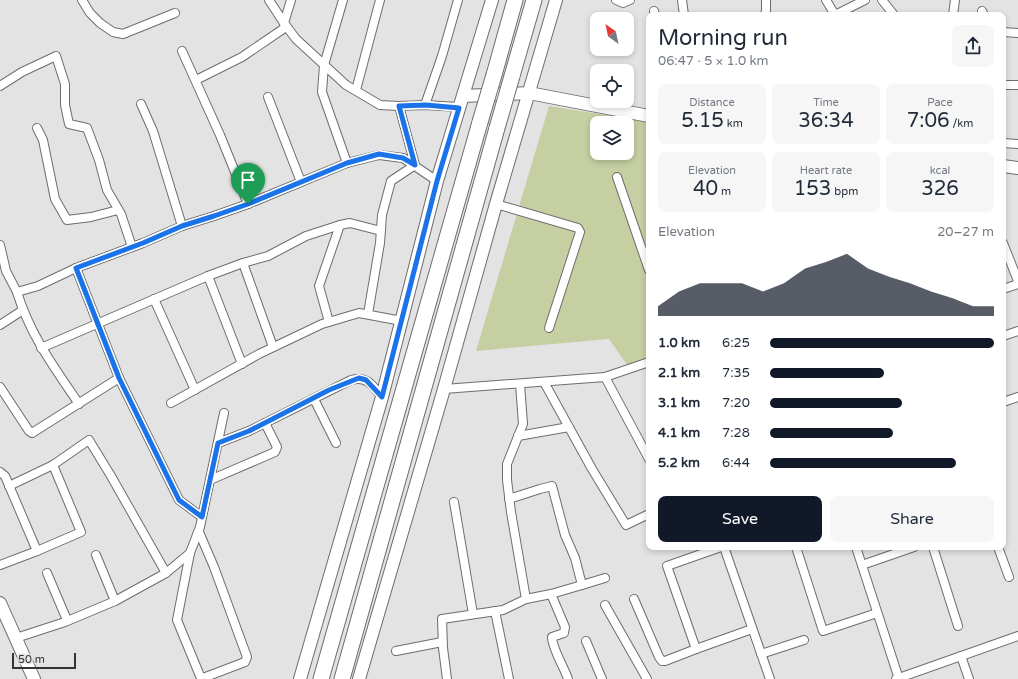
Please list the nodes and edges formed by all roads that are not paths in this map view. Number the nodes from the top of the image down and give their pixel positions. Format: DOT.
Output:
graph roads {
  1 [pos="82,0"];
  2 [pos="269,0"];
  3 [pos="291,0"];
  4 [pos="343,0"];
  5 [pos="380,0"];
  6 [pos="458,0"];
  7 [pos="492,0"];
  8 [pos="515,0"];
  9 [pos="534,0"];
  10 [pos="556,0"];
  11 [pos="616,0"];
  12 [pos="630,0"];
  13 [pos="682,0"];
  14 [pos="766,0"];
  15 [pos="826,0"];
  16 [pos="865,0"];
  17 [pos="882,0"];
  18 [pos="955,0"];
  19 [pos="684,12"];
  20 [pos="766,12"];
  21 [pos="833,12"];
  22 [pos="841,12"];
  23 [pos="892,12"];
  24 [pos="953,12"];
  25 [pos="175,13"];
  26 [pos="285,25"];
  27 [pos="1006,32"];
  28 [pos="1018,33"];
  29 [pos="182,51"];
  30 [pos="324,65"];
  31 [pos="196,80"];
  32 [pos="1006,85"];
  33 [pos="1018,85"];
  34 [pos="0,86"];
  35 [pos="356,90"];
  36 [pos="529,93"];
  37 [pos="268,97"];
  38 [pos="461,102"];
  39 [pos="141,104"];
  40 [pos="426,105"];
  41 [pos="399,106"];
  42 [pos="646,115"];
  43 [pos="37,128"];
  44 [pos="1006,143"];
  45 [pos="1018,144"];
  46 [pos="347,163"];
  47 [pos="415,165"];
  48 [pos="1006,166"];
  49 [pos="1018,168"];
  50 [pos="617,177"];
  51 [pos="437,181"];
  52 [pos="301,182"];
  53 [pos="248,204"];
  54 [pos="496,204"];
  55 [pos="118,210"];
  56 [pos="340,225"];
  57 [pos="182,226"];
  58 [pos="381,231"];
  59 [pos="0,245"];
  60 [pos="132,247"];
  61 [pos="646,251"];
  62 [pos="1006,251"];
  63 [pos="242,263"];
  64 [pos="76,268"];
  65 [pos="208,276"];
  66 [pos="1018,282"];
  67 [pos="1006,288"];
  68 [pos="17,292"];
  69 [pos="154,298"];
  70 [pos="22,310"];
  71 [pos="368,314"];
  72 [pos="402,321"];
  73 [pos="329,322"];
  74 [pos="98,324"];
  75 [pos="0,325"];
  76 [pos="549,328"];
  77 [pos="1018,331"];
  78 [pos="1006,335"];
  79 [pos="273,347"];
  80 [pos="41,348"];
  81 [pos="646,363"];
  82 [pos="242,364"];
  83 [pos="605,377"];
  84 [pos="119,378"];
  85 [pos="544,382"];
  86 [pos="520,384"];
  87 [pos="0,387"];
  88 [pos="444,389"];
  89 [pos="195,390"];
  90 [pos="382,397"];
  91 [pos="1018,397"];
  92 [pos="314,398"];
  93 [pos="1006,401"];
  94 [pos="171,403"];
  95 [pos="79,404"];
  96 [pos="224,413"];
  97 [pos="265,423"];
  98 [pos="569,427"];
  99 [pos="518,436"];
  100 [pos="218,443"];
  101 [pos="336,443"];
  102 [pos="646,453"];
  103 [pos="53,465"];
  104 [pos="0,472"];
  105 [pos="210,480"];
  106 [pos="9,486"];
  107 [pos="509,499"];
  108 [pos="454,502"];
  109 [pos="646,515"];
  110 [pos="202,517"];
  111 [pos="199,532"];
  112 [pos="713,550"];
  113 [pos="723,550"];
  114 [pos="797,550"];
  115 [pos="857,550"];
  116 [pos="906,550"];
  117 [pos="934,550"];
  118 [pos="999,550"];
  119 [pos="37,551"];
  120 [pos="190,554"];
  121 [pos="96,555"];
  122 [pos="0,565"];
  123 [pos="862,566"];
  124 [pos="46,573"];
  125 [pos="166,573"];
  126 [pos="1009,577"];
  127 [pos="605,578"];
  128 [pos="582,585"];
  129 [pos="551,594"];
  130 [pos="526,599"];
  131 [pos="634,599"];
  132 [pos="115,601"];
  133 [pos="0,603"];
  134 [pos="605,605"];
  135 [pos="495,611"];
  136 [pos="877,613"];
  137 [pos="473,614"];
  138 [pos="67,620"];
  139 [pos="958,626"];
  140 [pos="752,629"];
  141 [pos="16,638"];
  142 [pos="1017,639"];
  143 [pos="804,640"];
  144 [pos="586,641"];
  145 [pos="442,642"];
  146 [pos="696,649"];
  147 [pos="396,650"];
  148 [pos="761,654"];
  149 [pos="961,656"];
  150 [pos="212,677"];
  151 [pos="34,679"];
  152 [pos="300,679"];
  153 [pos="321,679"];
  154 [pos="342,679"];
  155 [pos="359,679"];
  156 [pos="447,679"];
  157 [pos="509,679"];
  158 [pos="568,679"];
  159 [pos="602,679"];
  160 [pos="647,679"];
  161 [pos="770,679"];
  162 [pos="898,679"];
  163 [pos="969,679"];
  1 -- 25 [label="street"];
  2 -- 26 [label="street"];
  3 -- 26 [label="street"];
  4 -- 30 [label="street"];
  5 -- 35 [label="street"];
  6 -- 40 [label="street"];
  7 -- 38 [label="street"];
  8 -- 153 [label="highway, bridge"];
  9 -- 154 [label="highway, bridge"];
  10 -- 36 [label="street"];
  11 -- 12 [label="street"];
  13 -- 19 [label="street"];
  14 -- 20 [label="street"];
  15 -- 21 [label="street"];
  16 -- 22 [label="street"];
  17 -- 23 [label="street"];
  18 -- 24 [label="street"];
  26 -- 30 [label="street"];
  26 -- 31 [label="street"];
  27 -- 28 [label="street"];
  29 -- 31 [label="street"];
  30 -- 35 [label="street"];
  30 -- 46 [label="street"];
  31 -- 53 [label="street"];
  32 -- 33 [label="street"];
  34 -- 55 [label="street"];
  35 -- 41 [label="street"];
  36 -- 38 [label="street"];
  36 -- 42 [label="street"];
  36 -- 54 [label="street"];
  37 -- 52 [label="street"];
  38 -- 40 [label="street"];
  38 -- 51 [label="street"];
  39 -- 57 [label="street"];
  40 -- 41 [label="street"];
  41 -- 47 [label="street"];
  43 -- 55 [label="street"];
  44 -- 45 [label="street"];
  46 -- 47 [label="street"];
  46 -- 52 [label="street"];
  47 -- 51 [label="street"];
  47 -- 58 [label="street"];
  48 -- 49 [label="street"];
  50 -- 61 [label="street"];
  51 -- 72 [label="street"];
  52 -- 53 [label="street"];
  53 -- 57 [label="street"];
  54 -- 76 [label="street"];
  54 -- 88 [label="street"];
  55 -- 60 [label="street"];
  56 -- 58 [label="street"];
  56 -- 63 [label="street"];
  56 -- 73 [label="street"];
  57 -- 60 [label="street"];
  58 -- 71 [label="street"];
  59 -- 68 [label="street"];
  60 -- 64 [label="street"];
  62 -- 66 [label="street"];
  63 -- 65 [label="street"];
  63 -- 79 [label="street"];
  64 -- 68 [label="street"];
  64 -- 74 [label="street"];
  65 -- 69 [label="street"];
  65 -- 82 [label="street"];
  66 -- 67 [label="street"];
  68 -- 70 [label="street"];
  69 -- 74 [label="street"];
  69 -- 89 [label="street"];
  70 -- 75 [label="street"];
  70 -- 80 [label="street"];
  71 -- 72 [label="street"];
  71 -- 73 [label="street"];
  72 -- 90 [label="street"];
  73 -- 79 [label="street"];
  74 -- 80 [label="street"];
  74 -- 84 [label="street"];
  77 -- 78 [label="street"];
  79 -- 82 [label="street"];
  80 -- 95 [label="street"];
  81 -- 83 [label="street"];
  82 -- 89 [label="street"];
  83 -- 85 [label="street"];
  83 -- 102 [label="street"];
  84 -- 95 [label="street"];
  84 -- 110 [label="street"];
  85 -- 86 [label="street"];
  85 -- 98 [label="street"];
  86 -- 88 [label="street"];
  86 -- 99 [label="street"];
  87 -- 95 [label="street"];
  88 -- 155 [label="street"];
  89 -- 94 [label="street"];
  90 -- 92 [label="street"];
  90 -- 152 [label="street"];
  91 -- 93 [label="street"];
  92 -- 97 [label="street"];
  92 -- 101 [label="street"];
  96 -- 100 [label="street"];
  97 -- 100 [label="street"];
  97 -- 105 [label="street"];
  98 -- 99 [label="street"];
  98 -- 109 [label="street"];
  99 -- 107 [label="street"];
  100 -- 105 [label="street"];
  103 -- 106 [label="street"];
  103 -- 119 [label="street"];
  103 -- 125 [label="street"];
  104 -- 106 [label="street"];
  105 -- 110 [label="street"];
  106 -- 119 [label="street"];
  107 -- 128 [label="street"];
  107 -- 130 [label="street"];
  108 -- 137 [label="street"];
  110 -- 111 [label="street"];
  111 -- 120 [label="street"];
  111 -- 150 [label="street"];
  112 -- 146 [label="street"];
  113 -- 140 [label="street"];
  114 -- 136 [label="street"];
  115 -- 123 [label="street"];
  116 -- 123 [label="street"];
  117 -- 139 [label="street"];
  118 -- 126 [label="street"];
  119 -- 122 [label="street"];
  120 -- 125 [label="street"];
  120 -- 150 [label="street"];
  121 -- 132 [label="street"];
  123 -- 136 [label="street"];
  124 -- 138 [label="street"];
  125 -- 132 [label="street"];
  127 -- 128 [label="street"];
  128 -- 129 [label="street"];
  129 -- 130 [label="street"];
  129 -- 158 [label="street"];
  130 -- 135 [label="street"];
  131 -- 146 [label="street"];
  132 -- 138 [label="street"];
  133 -- 141 [label="street"];
  134 -- 160 [label="street"];
  135 -- 137 [label="street"];
  135 -- 157 [label="street"];
  136 -- 162 [label="street"];
  137 -- 145 [label="street"];
  138 -- 141 [label="street"];
  140 -- 146 [label="street"];
  140 -- 148 [label="street"];
  141 -- 151 [label="street"];
  142 -- 149 [label="street"];
  143 -- 148 [label="street"];
  144 -- 159 [label="street"];
  145 -- 147 [label="street"];
  145 -- 156 [label="street"];
  148 -- 161 [label="street"];
  149 -- 162 [label="street"];
  149 -- 163 [label="street"];
}
